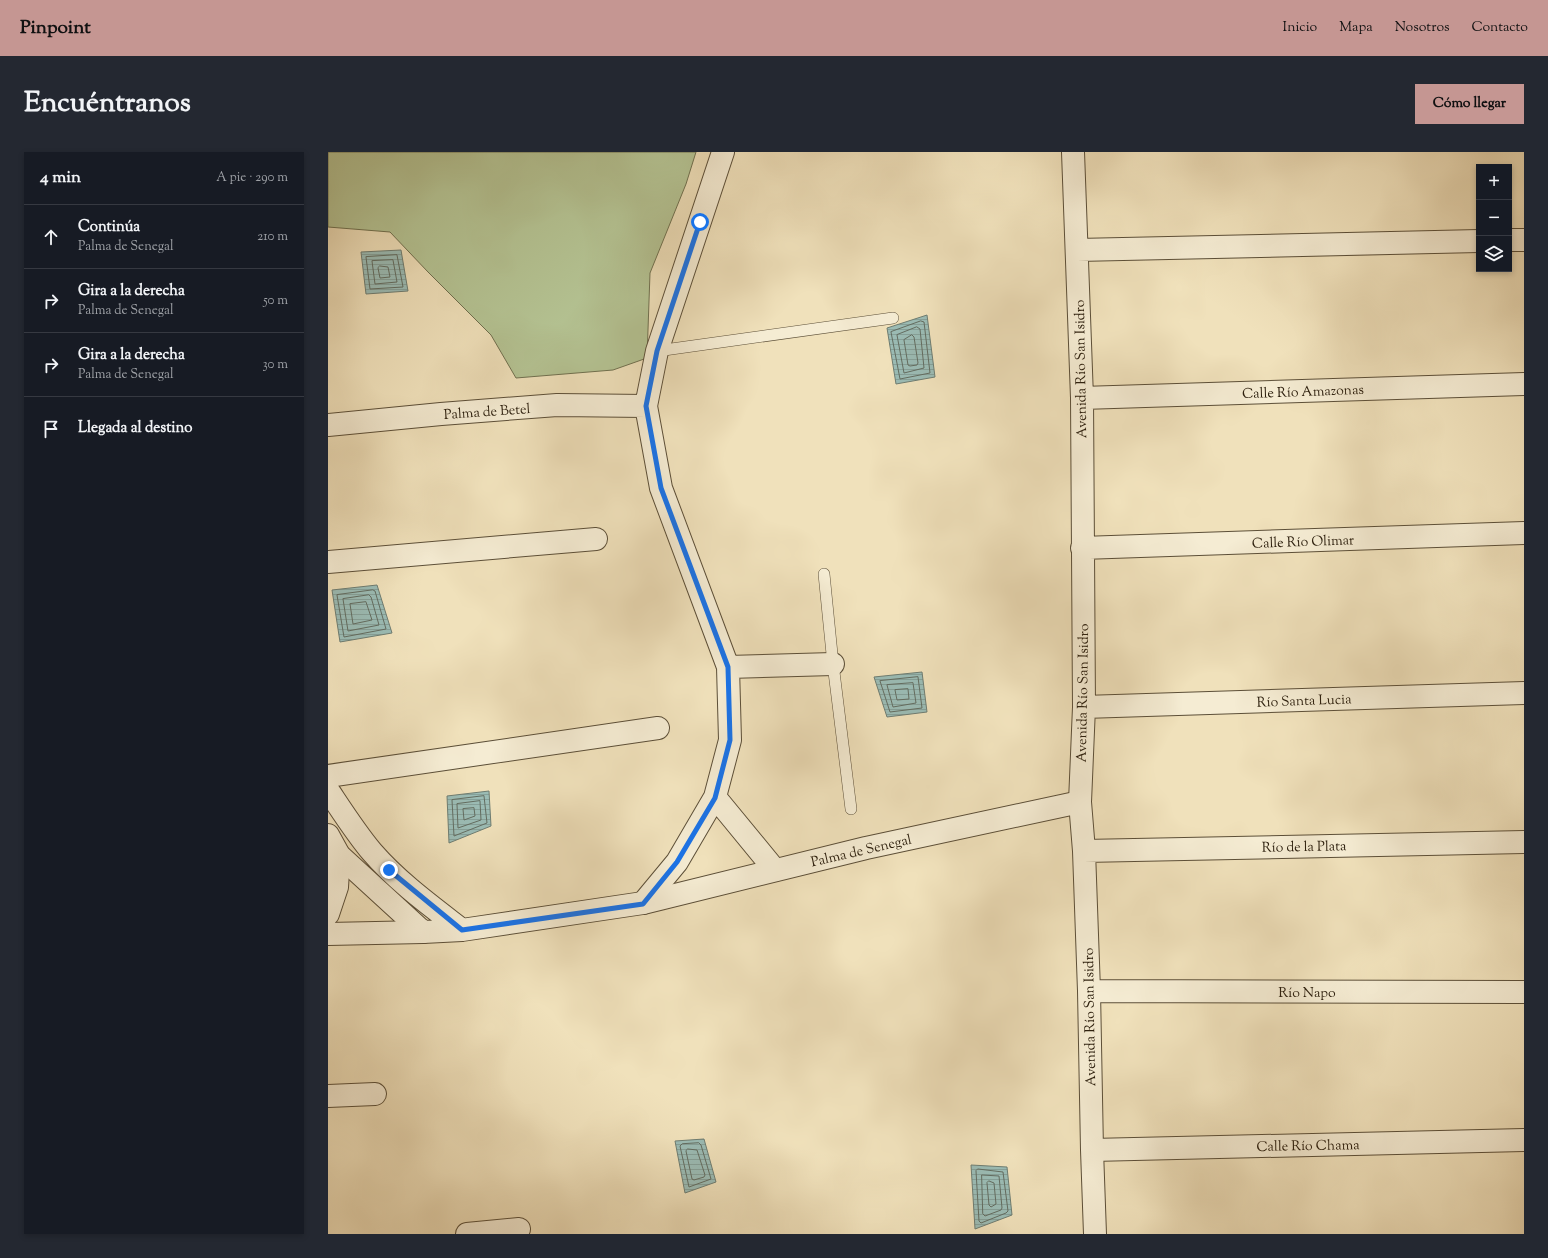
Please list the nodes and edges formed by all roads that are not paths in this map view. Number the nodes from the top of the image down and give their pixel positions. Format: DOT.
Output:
graph roads {
  1 [pos="723,152"];
  2 [pos="1073,152"];
  3 [pos="1512,240"];
  4 [pos="1524,240"];
  5 [pos="1476,241"];
  6 [pos="1077,250"];
  7 [pos="893,318"];
  8 [pos="657,351"];
  9 [pos="1524,384"];
  10 [pos="1082,398"];
  11 [pos="646,406"];
  12 [pos="328,425"];
  13 [pos="1524,533"];
  14 [pos="596,539"];
  15 [pos="1082,548"];
  16 [pos="328,562"];
  17 [pos="824,574"];
  18 [pos="833,664"];
  19 [pos="728,667"];
  20 [pos="1524,693"];
  21 [pos="1084,707"];
  22 [pos="658,728"];
  23 [pos="328,776"];
  24 [pos="328,790"];
  25 [pos="715,798"];
  26 [pos="1080,802"];
  27 [pos="851,809"];
  28 [pos="328,835"];
  29 [pos="1524,842"];
  30 [pos="1084,851"];
  31 [pos="340,855"];
  32 [pos="775,870"];
  33 [pos="643,904"];
  34 [pos="328,914"];
  35 [pos="462,930"];
  36 [pos="423,932"];
  37 [pos="328,934"];
  38 [pos="1089,991"];
  39 [pos="1524,992"];
  40 [pos="375,1094"];
  41 [pos="328,1096"];
  42 [pos="1524,1140"];
  43 [pos="1092,1150"];
  44 [pos="519,1229"];
  45 [pos="467,1234"];
  46 [pos="1095,1234"];
  1 -- 8 [label="street"];
  2 -- 6 [label="street, Avenida Río San Isidro"];
  3 -- 4 [label="street"];
  5 -- 6 [label="street"];
  6 -- 10 [label="street, Avenida Río San Isidro"];
  7 -- 8 [label="lane"];
  8 -- 11 [label="street"];
  9 -- 10 [label="street, Calle Río Amazonas"];
  10 -- 15 [label="street, Avenida Río San Isidro"];
  11 -- 12 [label="street, Palma de Betel"];
  11 -- 19 [label="street"];
  13 -- 15 [label="street, Calle Río Olimar"];
  14 -- 16 [label="street"];
  15 -- 21 [label="street, Avenida Río San Isidro"];
  17 -- 18 [label="lane"];
  18 -- 19 [label="street"];
  18 -- 27 [label="lane"];
  19 -- 25 [label="street"];
  20 -- 21 [label="street, Río Santa Lucia"];
  21 -- 26 [label="street, Avenida Río San Isidro"];
  22 -- 23 [label="street"];
  24 -- 35 [label="street"];
  25 -- 32 [label="street"];
  25 -- 33 [label="street"];
  26 -- 30 [label="street, Avenida Río San Isidro"];
  26 -- 32 [label="street, Palma de Senegal"];
  28 -- 31 [label="street"];
  29 -- 30 [label="street, Río de la Plata"];
  30 -- 38 [label="street, Avenida Río San Isidro"];
  31 -- 34 [label="street"];
  31 -- 36 [label="street"];
  32 -- 33 [label="street, Palma de Senegal"];
  33 -- 35 [label="street, Palma de Senegal"];
  35 -- 36 [label="street, Palma de Senegal"];
  36 -- 37 [label="street, Palma de Senegal"];
  38 -- 39 [label="street, Río Napo"];
  38 -- 43 [label="street, Avenida Río San Isidro"];
  40 -- 41 [label="street"];
  42 -- 43 [label="street, Calle Río Chama"];
  43 -- 46 [label="street, Avenida Río San Isidro"];
  44 -- 45 [label="street"];
}
